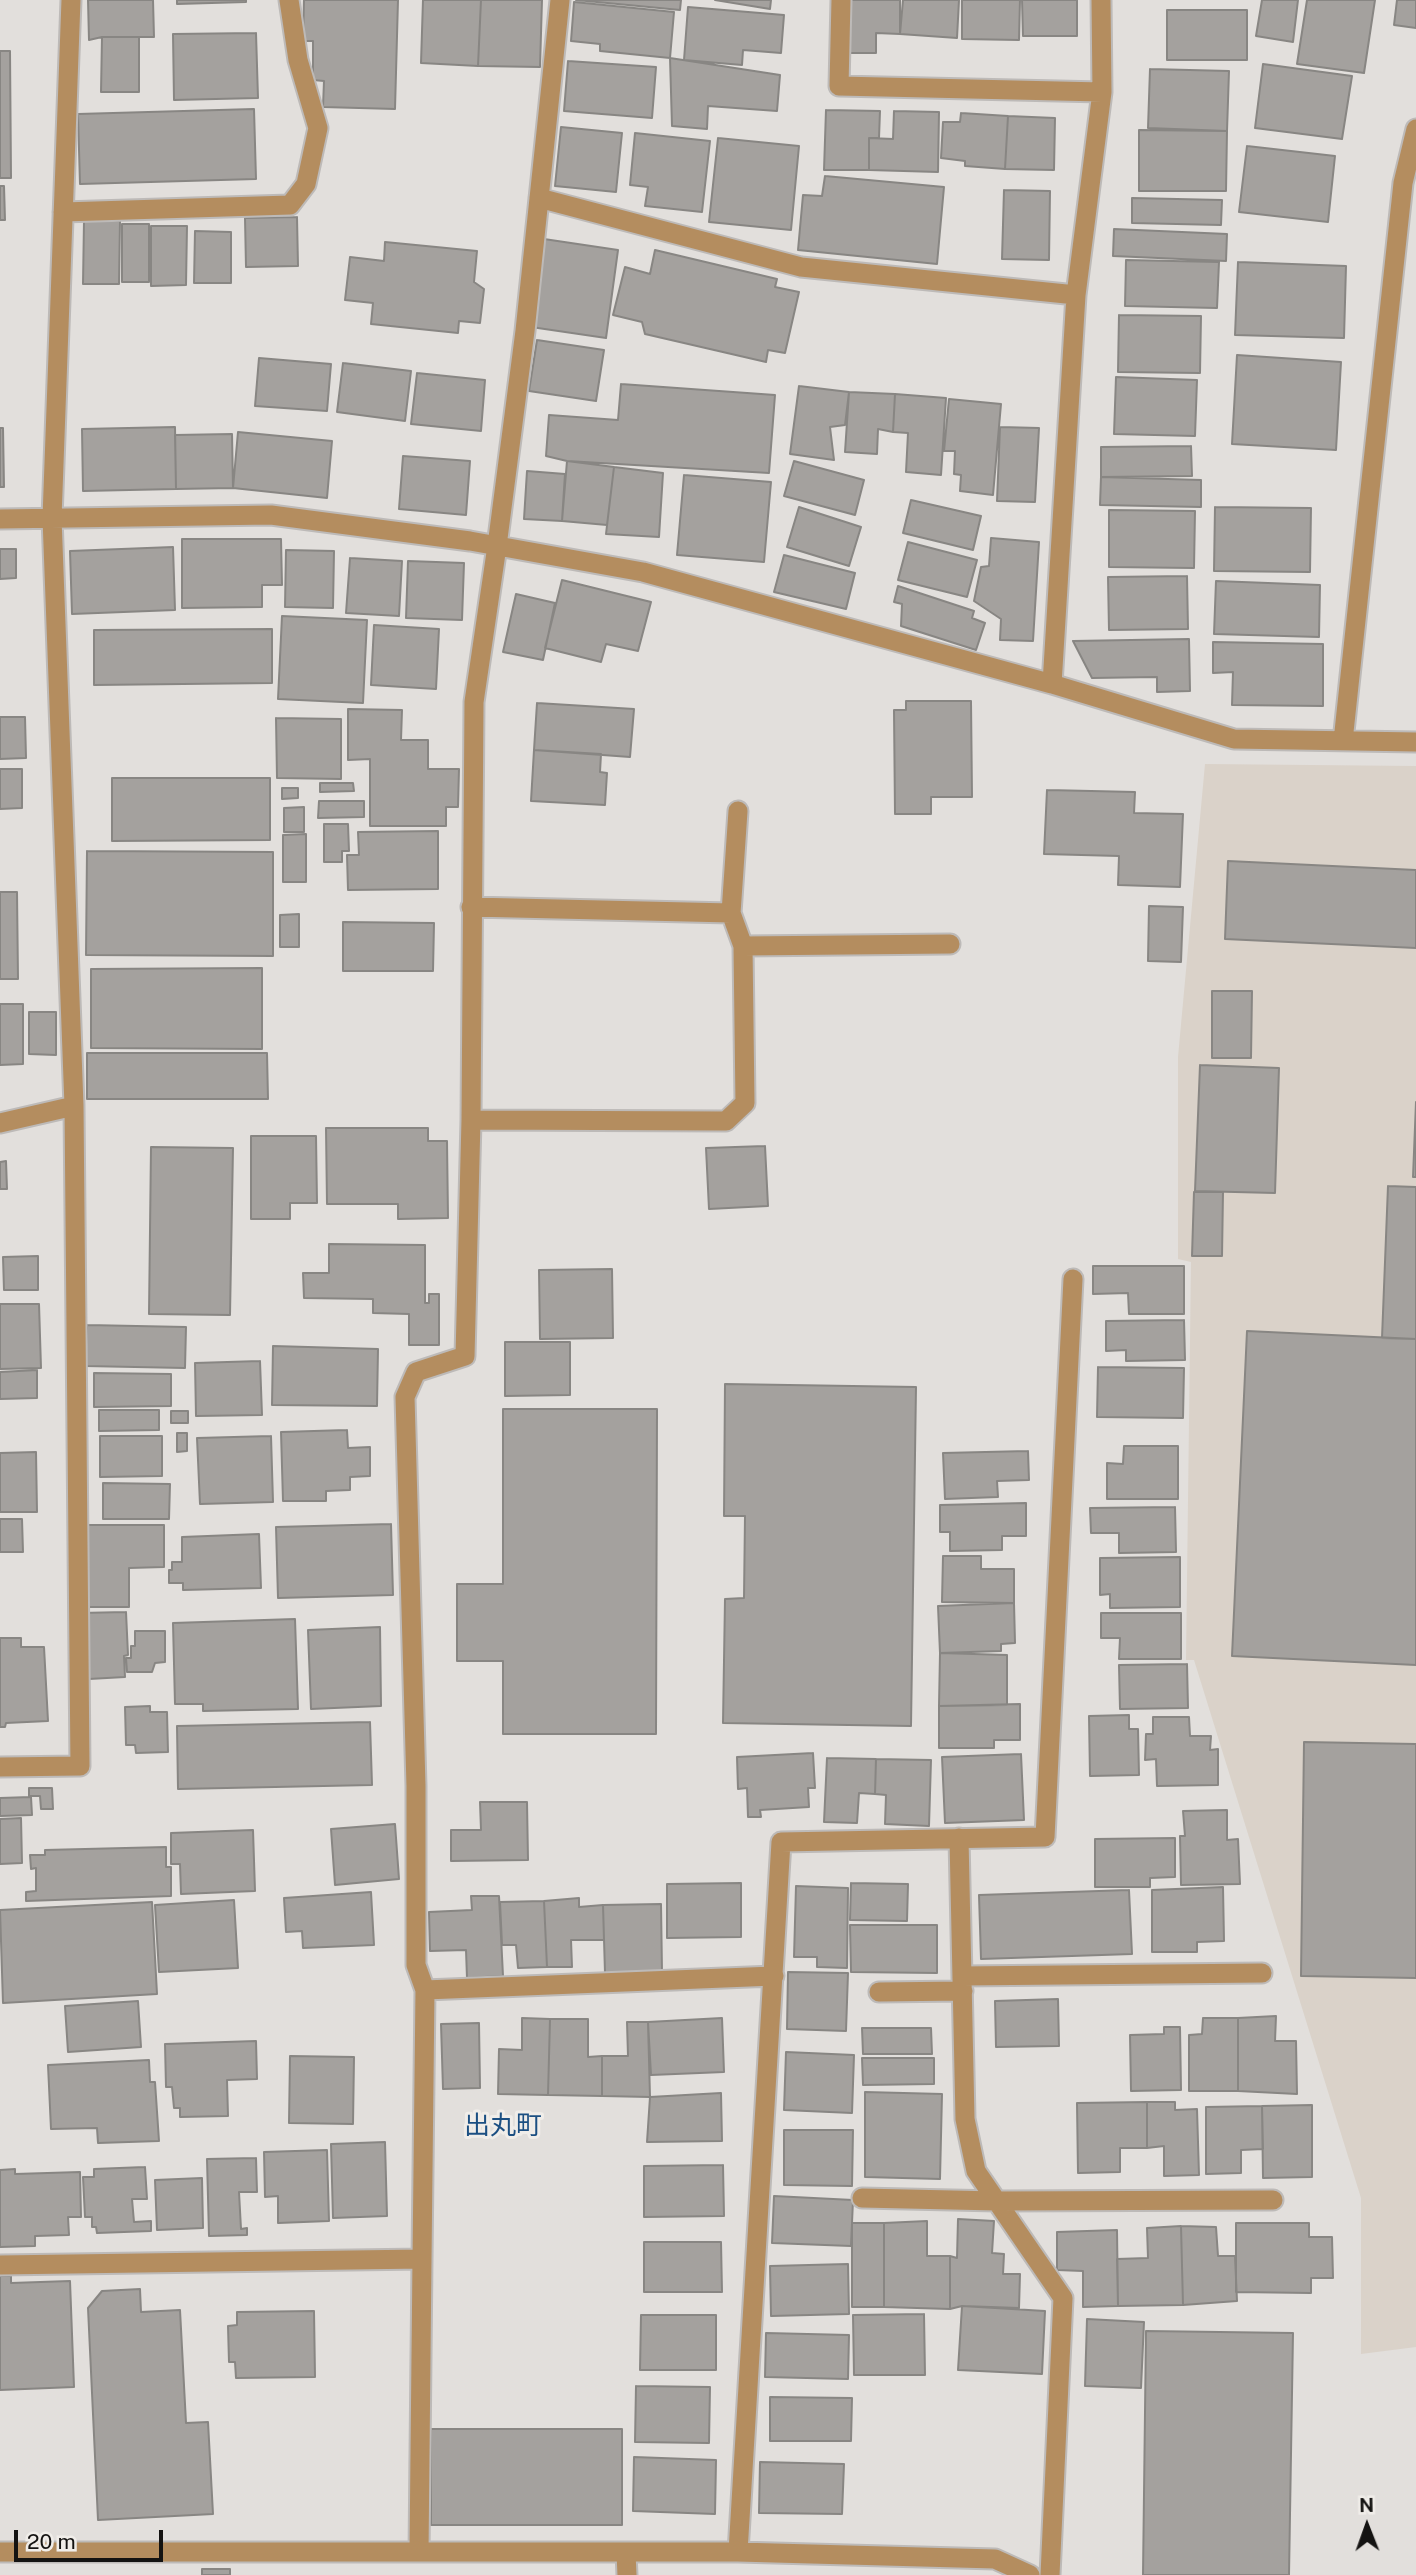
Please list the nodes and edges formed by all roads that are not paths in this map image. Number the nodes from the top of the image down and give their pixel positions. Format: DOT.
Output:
graph roads {
  1 [pos="71,0"];
  2 [pos="289,0"];
  3 [pos="560,0"];
  4 [pos="841,0"];
  5 [pos="1101,0"];
  6 [pos="1102,92"];
  7 [pos="1416,130"];
  8 [pos="539,198"];
  9 [pos="63,212"];
  10 [pos="1076,295"];
  11 [pos="52,518"];
  12 [pos="0,519"];
  13 [pos="498,546"];
  14 [pos="1052,684"];
  15 [pos="1343,741"];
  16 [pos="1416,742"];
  17 [pos="738,811"];
  18 [pos="471,907"];
  19 [pos="731,913"];
  20 [pos="950,944"];
  21 [pos="743,946"];
  22 [pos="74,1106"];
  23 [pos="471,1120"];
  24 [pos="0,1123"];
  25 [pos="1073,1279"];
  26 [pos="0,1767"];
  27 [pos="959,1838"];
  28 [pos="1262,1973"];
  29 [pos="774,1976"];
  30 [pos="962,1984"];
  31 [pos="425,1990"];
  32 [pos="879,1993"];
  33 [pos="862,2198"];
  34 [pos="1273,2200"];
  35 [pos="997,2201"];
  36 [pos="422,2259"];
  37 [pos="0,2265"];
  38 [pos="0,2552"];
  39 [pos="419,2552"];
  40 [pos="738,2552"];
  41 [pos="626,2553"];
  42 [pos="1007,2570"];
  43 [pos="627,2575"];
  44 [pos="1030,2575"];
  45 [pos="1050,2575"];
  1 -- 9 [label="street"];
  2 -- 9 [label="street"];
  3 -- 8 [label="street"];
  4 -- 6 [label="street"];
  5 -- 6 [label="street"];
  6 -- 10 [label="street"];
  7 -- 15 [label="street"];
  8 -- 10 [label="street"];
  8 -- 13 [label="street"];
  9 -- 11 [label="street"];
  10 -- 14 [label="street"];
  11 -- 12 [label="street"];
  11 -- 13 [label="street"];
  11 -- 22 [label="street"];
  13 -- 14 [label="street"];
  13 -- 18 [label="street"];
  14 -- 15 [label="street"];
  15 -- 16 [label="street"];
  17 -- 19 [label="street"];
  18 -- 19 [label="street"];
  18 -- 23 [label="street"];
  19 -- 21 [label="street"];
  20 -- 21 [label="street"];
  21 -- 23 [label="street"];
  22 -- 24 [label="street"];
  22 -- 26 [label="street"];
  23 -- 31 [label="street"];
  25 -- 27 [label="street"];
  27 -- 29 [label="street"];
  27 -- 30 [label="street"];
  28 -- 30 [label="street"];
  29 -- 31 [label="street"];
  29 -- 40 [label="street"];
  30 -- 32 [label="street"];
  30 -- 35 [label="street"];
  31 -- 36 [label="street"];
  33 -- 35 [label="street"];
  34 -- 35 [label="street"];
  35 -- 45 [label="street"];
  36 -- 37 [label="street"];
  36 -- 39 [label="street"];
  38 -- 39 [label="street"];
  39 -- 41 [label="street"];
  40 -- 41 [label="street"];
  40 -- 42 [label="street"];
  41 -- 43 [label="street"];
  42 -- 44 [label="street"];
}
